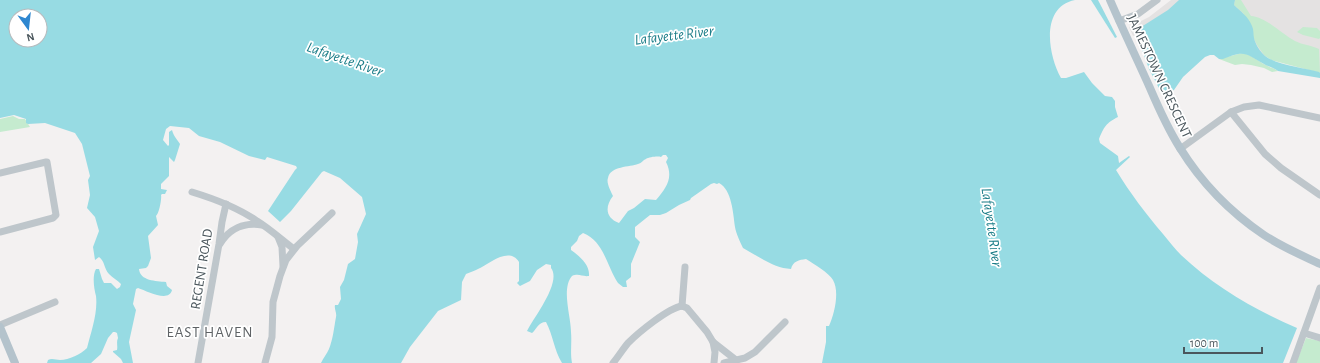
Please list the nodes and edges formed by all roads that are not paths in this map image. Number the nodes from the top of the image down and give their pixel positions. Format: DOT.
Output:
graph roads {
  1 [pos="1110,0"];
  2 [pos="1157,0"];
  3 [pos="1119,21"];
  4 [pos="1231,112"];
  5 [pos="1320,118"];
  6 [pos="1180,149"];
  7 [pos="0,173"];
  8 [pos="192,192"];
  9 [pos="1320,195"];
  10 [pos="226,204"];
  11 [pos="332,213"];
  12 [pos="264,225"];
  13 [pos="0,232"];
  14 [pos="277,236"];
  15 [pos="219,244"];
  16 [pos="294,249"];
  17 [pos="1320,264"];
  18 [pos="685,267"];
  19 [pos="283,268"];
  20 [pos="1320,288"];
  21 [pos="55,302"];
  22 [pos="682,306"];
  23 [pos="785,322"];
  24 [pos="0,326"];
  25 [pos="1304,333"];
  26 [pos="1320,338"];
  27 [pos="713,342"];
  28 [pos="736,360"];
  29 [pos="15,363"];
  30 [pos="198,363"];
  31 [pos="266,363"];
  32 [pos="613,363"];
  33 [pos="714,363"];
  34 [pos="724,363"];
  35 [pos="1293,363"];
  1 -- 3 [label="main road, JAMESTOWN CRESCENT"];
  2 -- 3 [label="street"];
  3 -- 6 [label="main road, JAMESTOWN CRESCENT"];
  4 -- 5 [label="street"];
  4 -- 6 [label="street"];
  4 -- 9 [label="street"];
  6 -- 17 [label="main road, JAMESTOWN CRESCENT"];
  7 -- 13 [label="street"];
  8 -- 10 [label="street"];
  10 -- 12 [label="street"];
  10 -- 15 [label="street, REGENT ROAD"];
  11 -- 16 [label="street"];
  12 -- 14 [label="street"];
  12 -- 15 [label="street"];
  14 -- 16 [label="street"];
  14 -- 19 [label="street"];
  15 -- 30 [label="street, REGENT ROAD"];
  16 -- 19 [label="street"];
  18 -- 22 [label="street"];
  19 -- 31 [label="street"];
  20 -- 25 [label="street"];
  21 -- 24 [label="street"];
  22 -- 27 [label="street"];
  22 -- 32 [label="street"];
  23 -- 28 [label="street"];
  24 -- 29 [label="main road"];
  25 -- 26 [label="street"];
  25 -- 35 [label="street"];
  27 -- 28 [label="street"];
  27 -- 33 [label="street"];
  28 -- 34 [label="street"];
}
